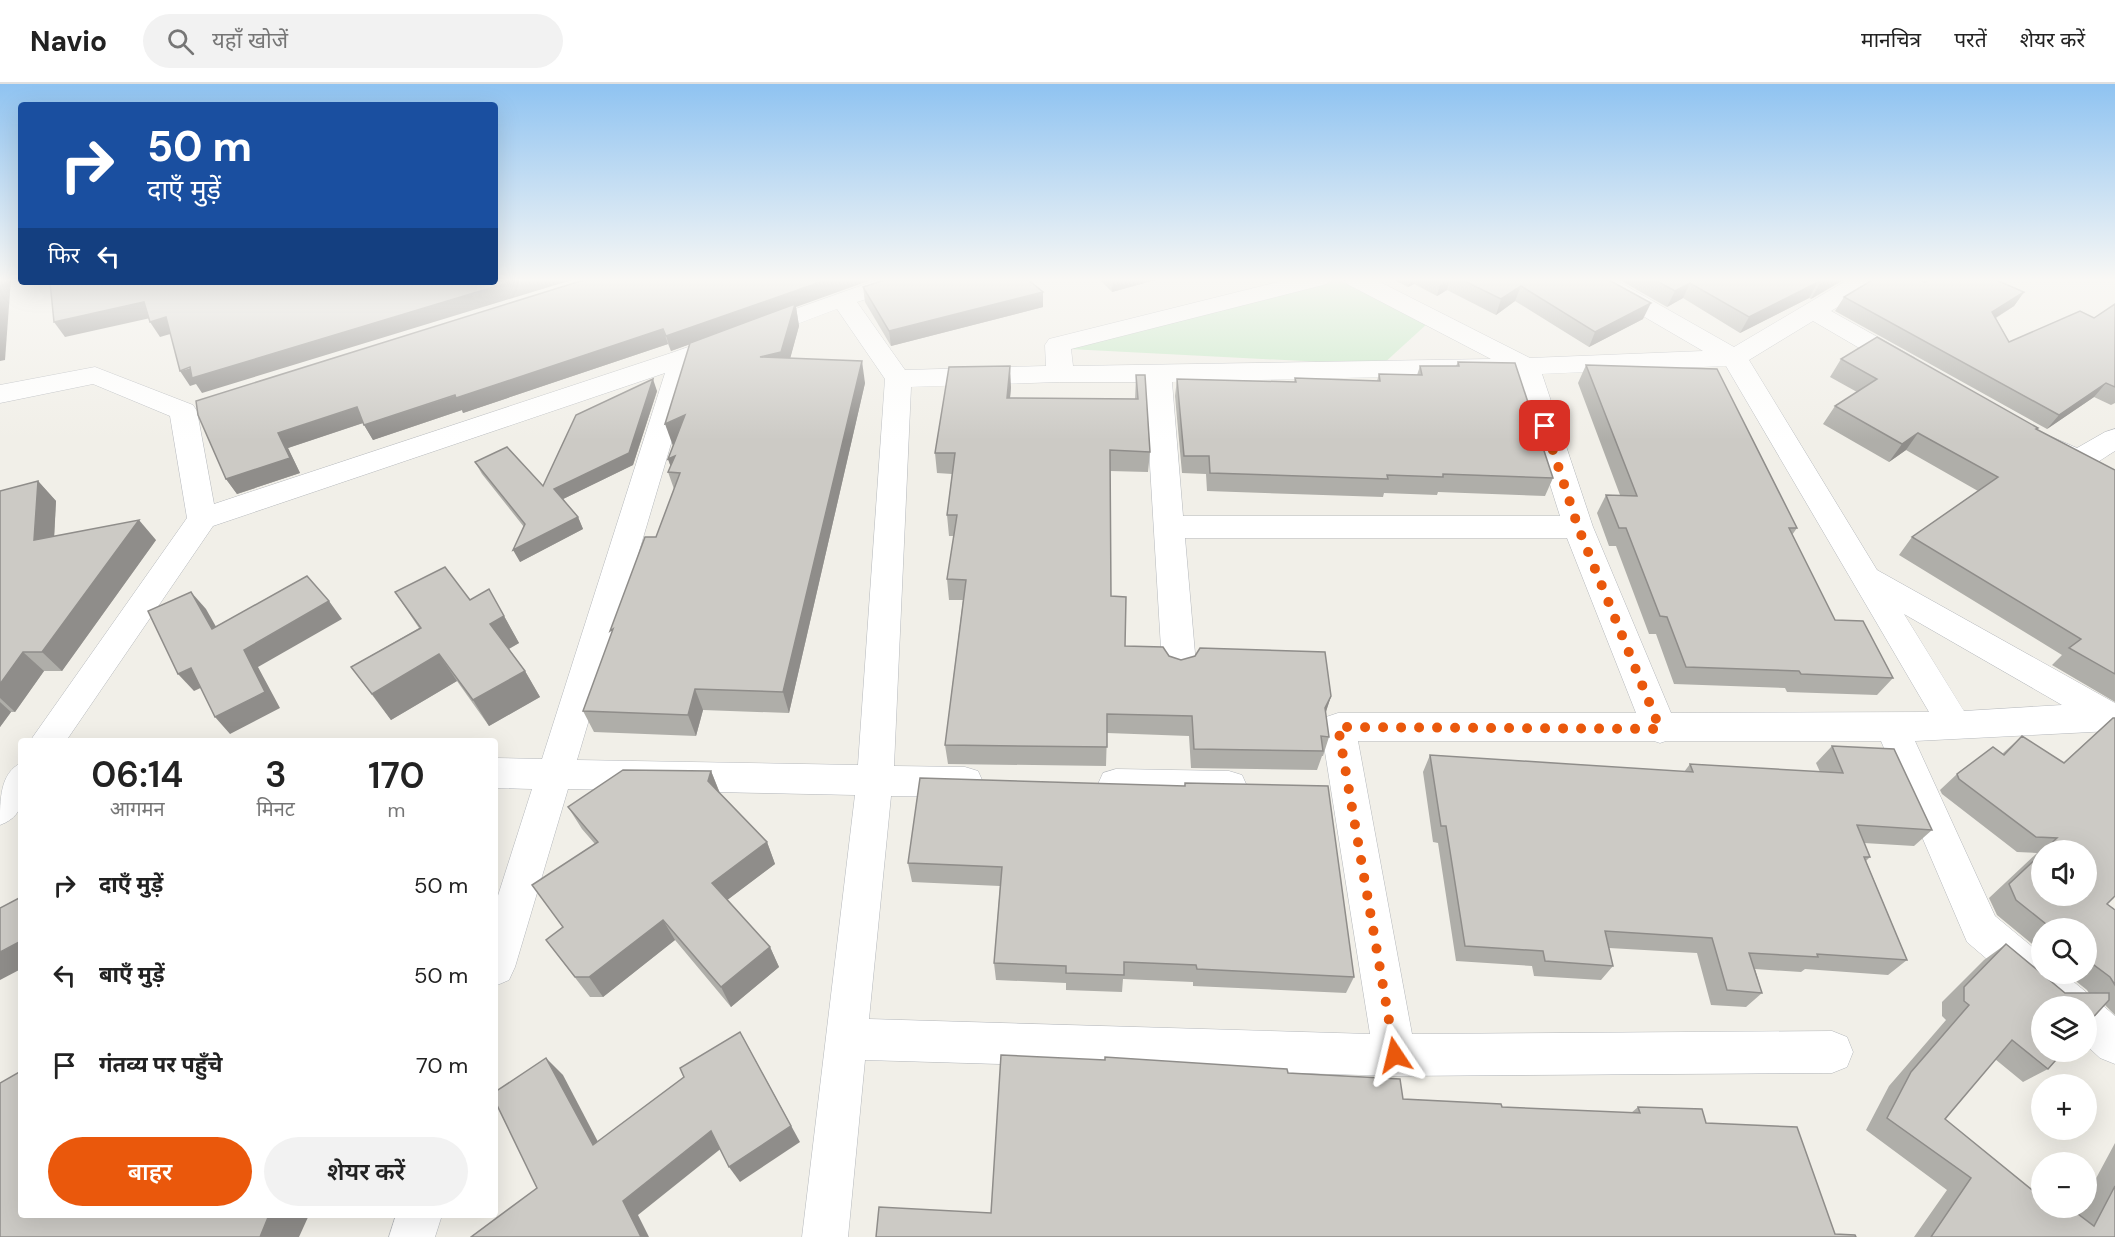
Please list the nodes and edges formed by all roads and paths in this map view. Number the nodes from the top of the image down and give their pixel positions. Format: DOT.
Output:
graph roads {
  1 [pos="751,333"];
  2 [pos="866,333"];
  3 [pos="1106,333"];
  4 [pos="1461,333"];
  5 [pos="1690,333"];
  6 [pos="1774,333"];
  7 [pos="1851,333"];
  8 [pos="683,358"];
  9 [pos="1734,358"];
  10 [pos="1526,366"];
  11 [pos="1059,374"];
  12 [pos="1158,374"];
  13 [pos="1924,374"];
  14 [pos="898,379"];
  15 [pos="0,394"];
  16 [pos="2026,432"];
  17 [pos="2115,438"];
  18 [pos="2077,461"];
  19 [pos="2106,476"];
  20 [pos="202,519"];
  21 [pos="1169,527"];
  22 [pos="1578,527"];
  23 [pos="1866,577"];
  24 [pos="1179,665"];
  25 [pos="2112,718"];
  26 [pos="1955,726"];
  27 [pos="1892,727"];
  28 [pos="1660,729"];
  29 [pos="49,738"];
  30 [pos="498,773"];
  31 [pos="555,775"];
  32 [pos="875,780"];
  33 [pos="18,782"];
  34 [pos="993,782"];
  35 [pos="1088,784"];
  36 [pos="1265,787"];
  37 [pos="0,808"];
  38 [pos="498,958"];
  39 [pos="2060,996"];
  40 [pos="2097,1027"];
  41 [pos="847,1039"];
  42 [pos="2115,1042"];
  43 [pos="1832,1052"];
  44 [pos="1395,1055"];
  45 [pos="417,1218"];
  46 [pos="412,1237"];
  47 [pos="825,1237"];
  1 -- 8 [label="street"];
  2 -- 14 [label="street"];
  3 -- 11 [label="street"];
  4 -- 10 [label="street"];
  5 -- 9 [label="street"];
  6 -- 9 [label="street"];
  7 -- 13 [label="street"];
  8 -- 20 [label="street"];
  8 -- 31 [label="street"];
  9 -- 10 [label="street"];
  9 -- 23 [label="street"];
  10 -- 12 [label="street"];
  10 -- 22 [label="street"];
  11 -- 12 [label="street"];
  11 -- 14 [label="street"];
  12 -- 21 [label="street"];
  14 -- 32 [label="street"];
  15 -- 20 [label="street"];
  16 -- 18 [label="street"];
  17 -- 18 [label="street"];
  18 -- 19 [label="street"];
  20 -- 29 [label="street"];
  21 -- 22 [label="street"];
  21 -- 24 [label="street"];
  22 -- 28 [label="street"];
  23 -- 25 [label="street"];
  23 -- 26 [label="street"];
  25 -- 26 [label="street"];
  26 -- 27 [label="street"];
  27 -- 28 [label="street"];
  27 -- 39 [label="street"];
  28 -- 44 [label="street"];
  30 -- 31 [label="street"];
  31 -- 32 [label="street"];
  31 -- 38 [label="street"];
  32 -- 34 [label="street"];
  32 -- 41 [label="street"];
  33 -- 37 [label="street"];
  35 -- 36 [label="street"];
  40 -- 42 [label="street"];
  41 -- 44 [label="street"];
  41 -- 47 [label="street"];
  43 -- 44 [label="street"];
  45 -- 46 [label="street"];
}
